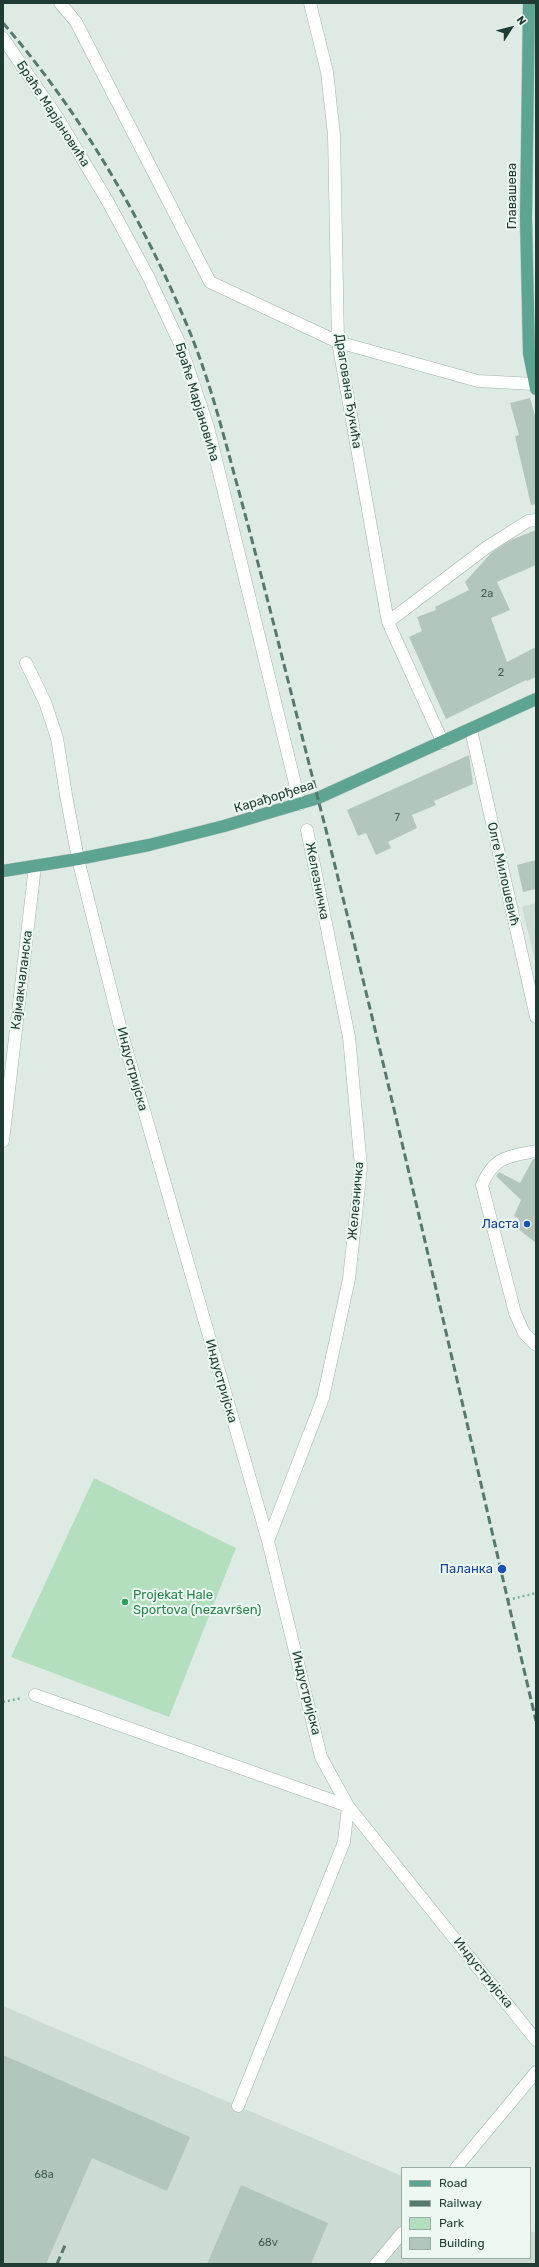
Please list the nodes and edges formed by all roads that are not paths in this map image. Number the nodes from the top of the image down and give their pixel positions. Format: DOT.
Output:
graph roads {
  1 [pos="60,3"];
  2 [pos="310,3"];
  3 [pos="529,3"];
  4 [pos="7,43"];
  5 [pos="532,118"];
  6 [pos="532,332"];
  7 [pos="338,342"];
  8 [pos="535,387"];
  9 [pos="536,520"];
  10 [pos="388,622"];
  11 [pos="26,663"];
  12 [pos="536,699"];
  13 [pos="470,730"];
  14 [pos="443,743"];
  15 [pos="300,804"];
  16 [pos="307,830"];
  17 [pos="78,859"];
  18 [pos="35,866"];
  19 [pos="3,871"];
  20 [pos="536,1017"];
  21 [pos="3,1141"];
  22 [pos="536,1151"];
  23 [pos="536,1346"];
  24 [pos="268,1540"];
  25 [pos="35,1695"];
  26 [pos="348,1806"];
  27 [pos="536,2040"];
  28 [pos="536,2072"];
  29 [pos="238,2106"];
  30 [pos="457,2167"];
  31 [pos="401,2234"];
  32 [pos="376,2264"];
  1 -- 7 [label="street"];
  2 -- 7 [label="street, Драгована Ђукића"];
  3 -- 5 [label="main road, Главашева"];
  4 -- 15 [label="street, Браће Марјановића"];
  5 -- 6 [label="main road, Главашева"];
  6 -- 8 [label="main road, Главашева"];
  7 -- 8 [label="street"];
  7 -- 10 [label="street, Драгована Ђукића"];
  9 -- 10 [label="street"];
  10 -- 14 [label="street, Драгована Ђукића"];
  11 -- 17 [label="street, Индустријска"];
  12 -- 13 [label="main road, Карађорђева"];
  13 -- 14 [label="main road, Карађорђева"];
  13 -- 20 [label="street, Олге Милошевић"];
  14 -- 15 [label="main road, Карађорђева"];
  15 -- 17 [label="main road, Карађорђева"];
  16 -- 24 [label="street, Железничка"];
  17 -- 18 [label="main road, Карађорђева"];
  17 -- 24 [label="street, Индустријска"];
  18 -- 19 [label="main road, Карађорђева"];
  18 -- 21 [label="street, Кајмакчаланска"];
  22 -- 23 [label="street"];
  24 -- 26 [label="street, Индустријска"];
  25 -- 26 [label="street"];
  26 -- 27 [label="street, Индустријска"];
  26 -- 29 [label="street"];
  28 -- 30 [label="street"];
  31 -- 32 [label="street"];
}
